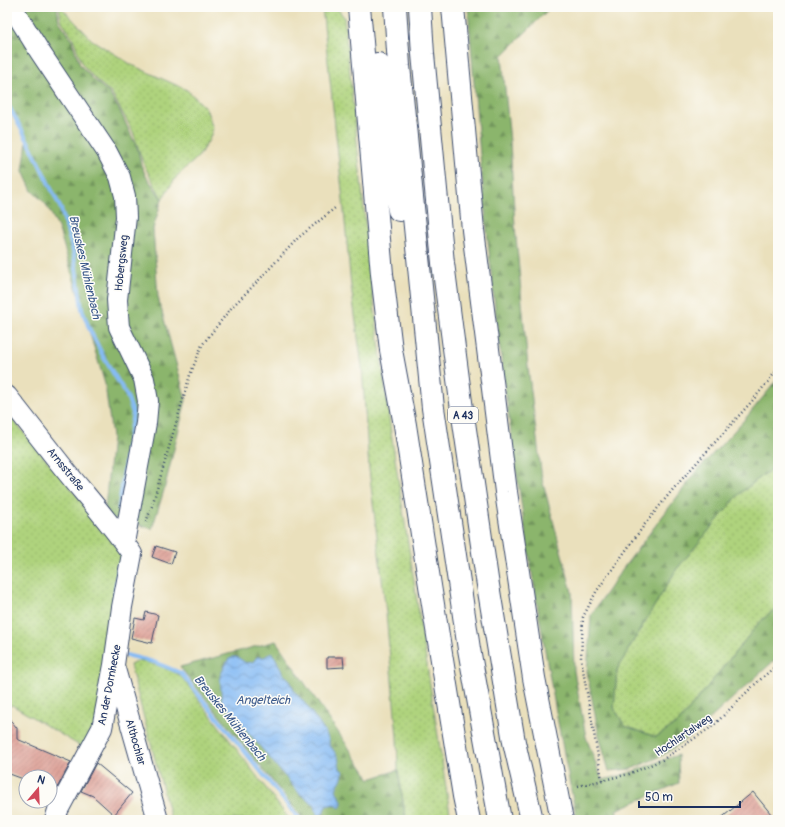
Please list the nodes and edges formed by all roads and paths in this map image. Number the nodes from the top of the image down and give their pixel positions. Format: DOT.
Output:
graph roads {
  1 [pos="12,7"];
  2 [pos="359,7"];
  3 [pos="369,7"];
  4 [pos="395,7"];
  5 [pos="420,7"];
  6 [pos="453,7"];
  7 [pos="335,208"];
  8 [pos="423,304"];
  9 [pos="778,369"];
  10 [pos="7,396"];
  11 [pos="144,527"];
  12 [pos="124,543"];
  13 [pos="778,664"];
  14 [pos="114,665"];
  15 [pos="602,780"];
  16 [pos="578,786"];
  17 [pos="464,796"];
  18 [pos="55,820"];
  19 [pos="158,820"];
  20 [pos="464,820"];
  21 [pos="469,820"];
  22 [pos="500,820"];
  23 [pos="532,820"];
  24 [pos="562,820"];
  1 -- 12 [label="street, Hobergsweg"];
  2 -- 17 [label="highway"];
  3 -- 8 [label="highway"];
  4 -- 8 [label="highway, A 43"];
  5 -- 23 [label="highway, A 43"];
  6 -- 24 [label="highway"];
  7 -- 11 [label="path"];
  8 -- 22 [label="highway, A 43"];
  9 -- 15 [label="path"];
  10 -- 12 [label="street, Arnsstraße"];
  12 -- 14 [label="street, An der Dornhecke"];
  13 -- 15 [label="path, Hochlartalweg"];
  14 -- 18 [label="street, An der Dornhecke"];
  14 -- 19 [label="street, Althochlar"];
  15 -- 16 [label="path, Hochlartalweg"];
  17 -- 20 [label="highway"];
  17 -- 21 [label="highway"];
}
